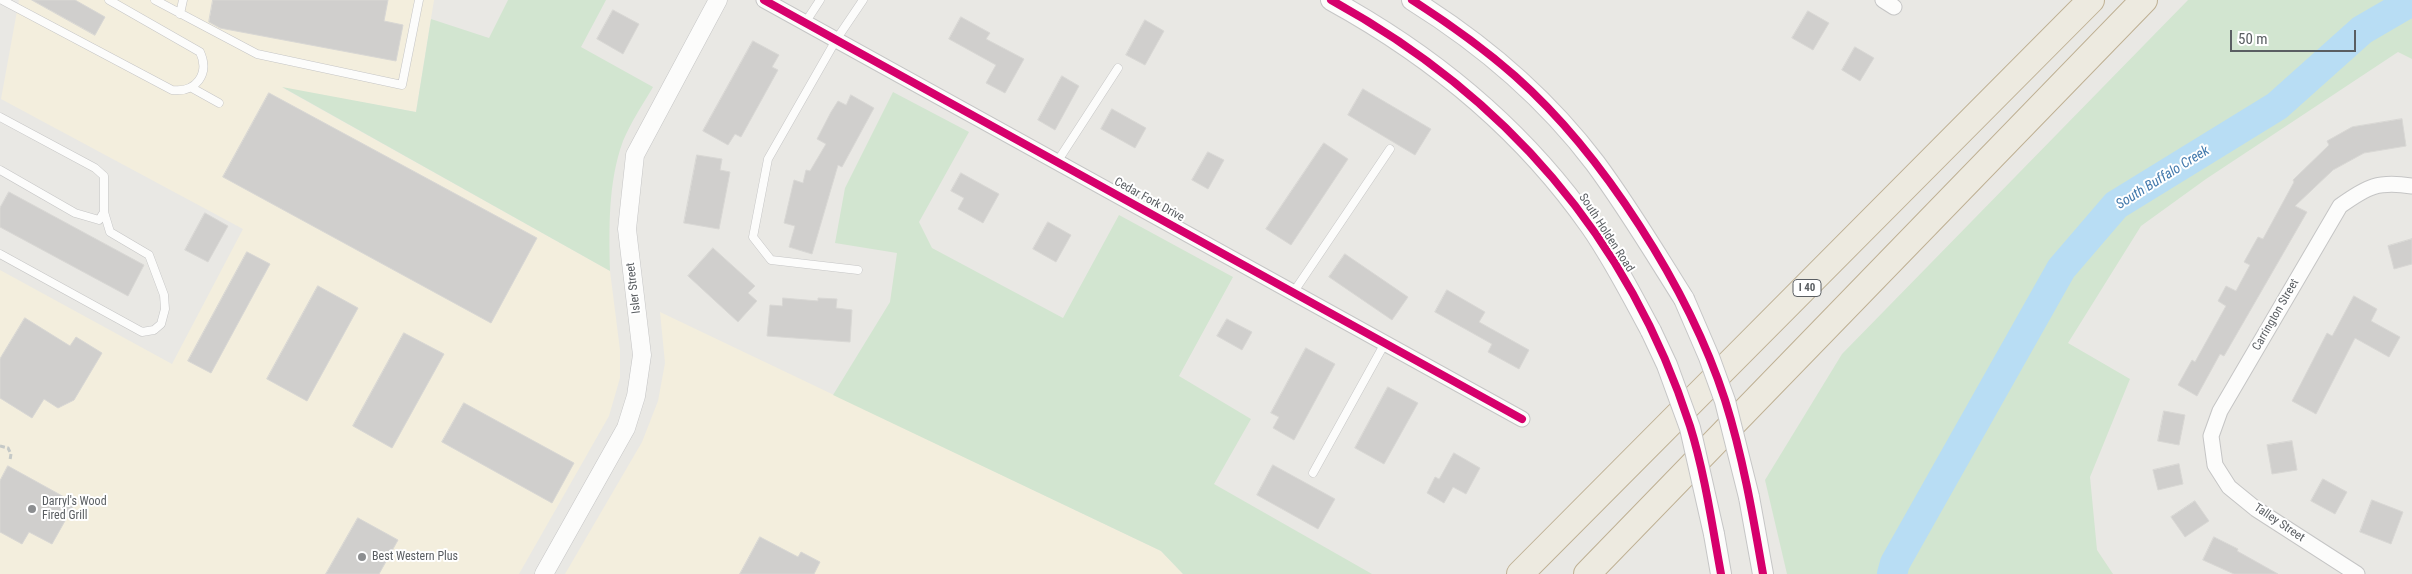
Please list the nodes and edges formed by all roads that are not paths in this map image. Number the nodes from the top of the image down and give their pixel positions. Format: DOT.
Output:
graph roads {
  1 [pos="2,0"];
  2 [pos="109,0"];
  3 [pos="155,0"];
  4 [pos="183,0"];
  5 [pos="419,0"];
  6 [pos="718,0"];
  7 [pos="764,0"];
  8 [pos="820,0"];
  9 [pos="863,0"];
  10 [pos="1331,0"];
  11 [pos="1412,0"];
  12 [pos="2091,0"];
  13 [pos="2144,0"];
  14 [pos="180,14"];
  15 [pos="805,23"];
  16 [pos="836,40"];
  17 [pos="1118,68"];
  18 [pos="192,88"];
  19 [pos="219,103"];
  20 [pos="0,117"];
  21 [pos="1390,149"];
  22 [pos="1057,162"];
  23 [pos="0,170"];
  24 [pos="2412,186"];
  25 [pos="104,212"];
  26 [pos="0,254"];
  27 [pos="858,270"];
  28 [pos="1293,293"];
  29 [pos="1385,343"];
  30 [pos="1522,420"];
  31 [pos="2214,460"];
  32 [pos="1313,473"];
  33 [pos="544,574"];
  34 [pos="1520,574"];
  35 [pos="1587,574"];
  36 [pos="1721,574"];
  37 [pos="1763,574"];
  38 [pos="2357,574"];
  1 -- 18 [label="lane"];
  2 -- 18 [label="lane"];
  3 -- 14 [label="lane"];
  4 -- 14 [label="lane"];
  5 -- 14 [label="lane"];
  6 -- 33 [label="street, Isler Street"];
  7 -- 15 [label="street, Cedar Fork Drive"];
  8 -- 15 [label="lane"];
  9 -- 16 [label="lane"];
  10 -- 36 [label="main road, South Holden Road, bridge"];
  11 -- 37 [label="main road, bridge"];
  12 -- 34 [label="highway, I 40"];
  13 -- 35 [label="highway"];
  15 -- 16 [label="street, Cedar Fork Drive"];
  16 -- 22 [label="street, Cedar Fork Drive"];
  16 -- 27 [label="lane"];
  17 -- 22 [label="lane"];
  18 -- 19 [label="lane"];
  20 -- 25 [label="lane"];
  21 -- 28 [label="lane"];
  22 -- 28 [label="street, Cedar Fork Drive"];
  23 -- 25 [label="lane"];
  24 -- 31 [label="street, Carrington Street"];
  25 -- 26 [label="lane"];
  28 -- 29 [label="street, Cedar Fork Drive"];
  29 -- 30 [label="street, Cedar Fork Drive"];
  29 -- 32 [label="lane"];
  31 -- 38 [label="street, Talley Street"];
}
